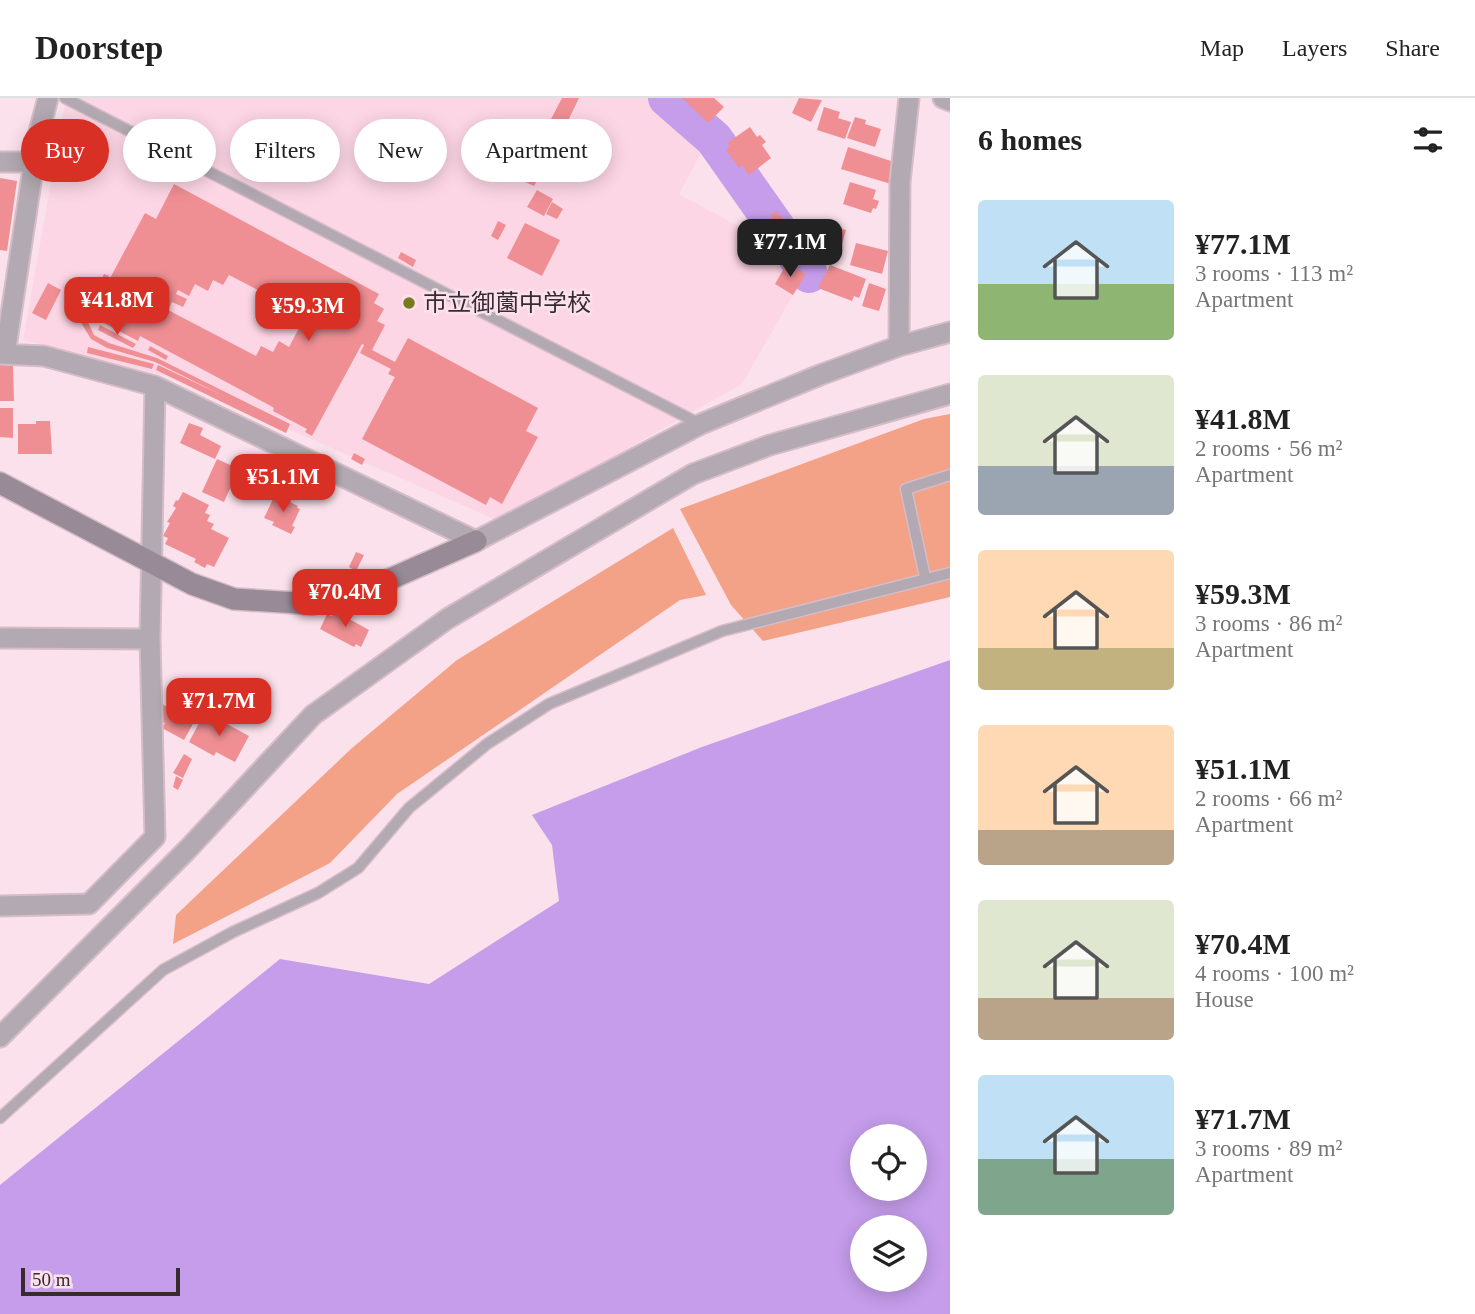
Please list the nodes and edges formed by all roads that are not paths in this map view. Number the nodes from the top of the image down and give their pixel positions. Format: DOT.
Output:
graph roads {
  1 [pos="48,98"];
  2 [pos="65,98"];
  3 [pos="909,98"];
  4 [pos="943,98"];
  5 [pos="950,101"];
  6 [pos="43,119"];
  7 [pos="0,162"];
  8 [pos="21,162"];
  9 [pos="31,182"];
  10 [pos="950,332"];
  11 [pos="899,346"];
  12 [pos="2,354"];
  13 [pos="155,386"];
  14 [pos="950,394"];
  15 [pos="701,424"];
  16 [pos="950,475"];
  17 [pos="0,483"];
  18 [pos="476,541"];
  19 [pos="152,563"];
  20 [pos="950,573"];
  21 [pos="925,577"];
  22 [pos="0,638"];
  23 [pos="150,639"];
  24 [pos="0,906"];
  25 [pos="0,1037"];
  26 [pos="0,1118"];
  1 -- 6 [label="street"];
  2 -- 15 [label="lane"];
  3 -- 11 [label="street"];
  4 -- 5 [label="street"];
  7 -- 8 [label="street"];
  9 -- 12 [label="street"];
  10 -- 11 [label="street"];
  11 -- 15 [label="street"];
  12 -- 13 [label="street"];
  13 -- 18 [label="street"];
  13 -- 19 [label="street"];
  14 -- 25 [label="street"];
  15 -- 18 [label="street"];
  16 -- 21 [label="lane"];
  17 -- 19 [label="street"];
  18 -- 19 [label="street"];
  19 -- 23 [label="street"];
  20 -- 21 [label="lane"];
  21 -- 26 [label="lane"];
  22 -- 23 [label="street"];
  23 -- 24 [label="street"];
}
